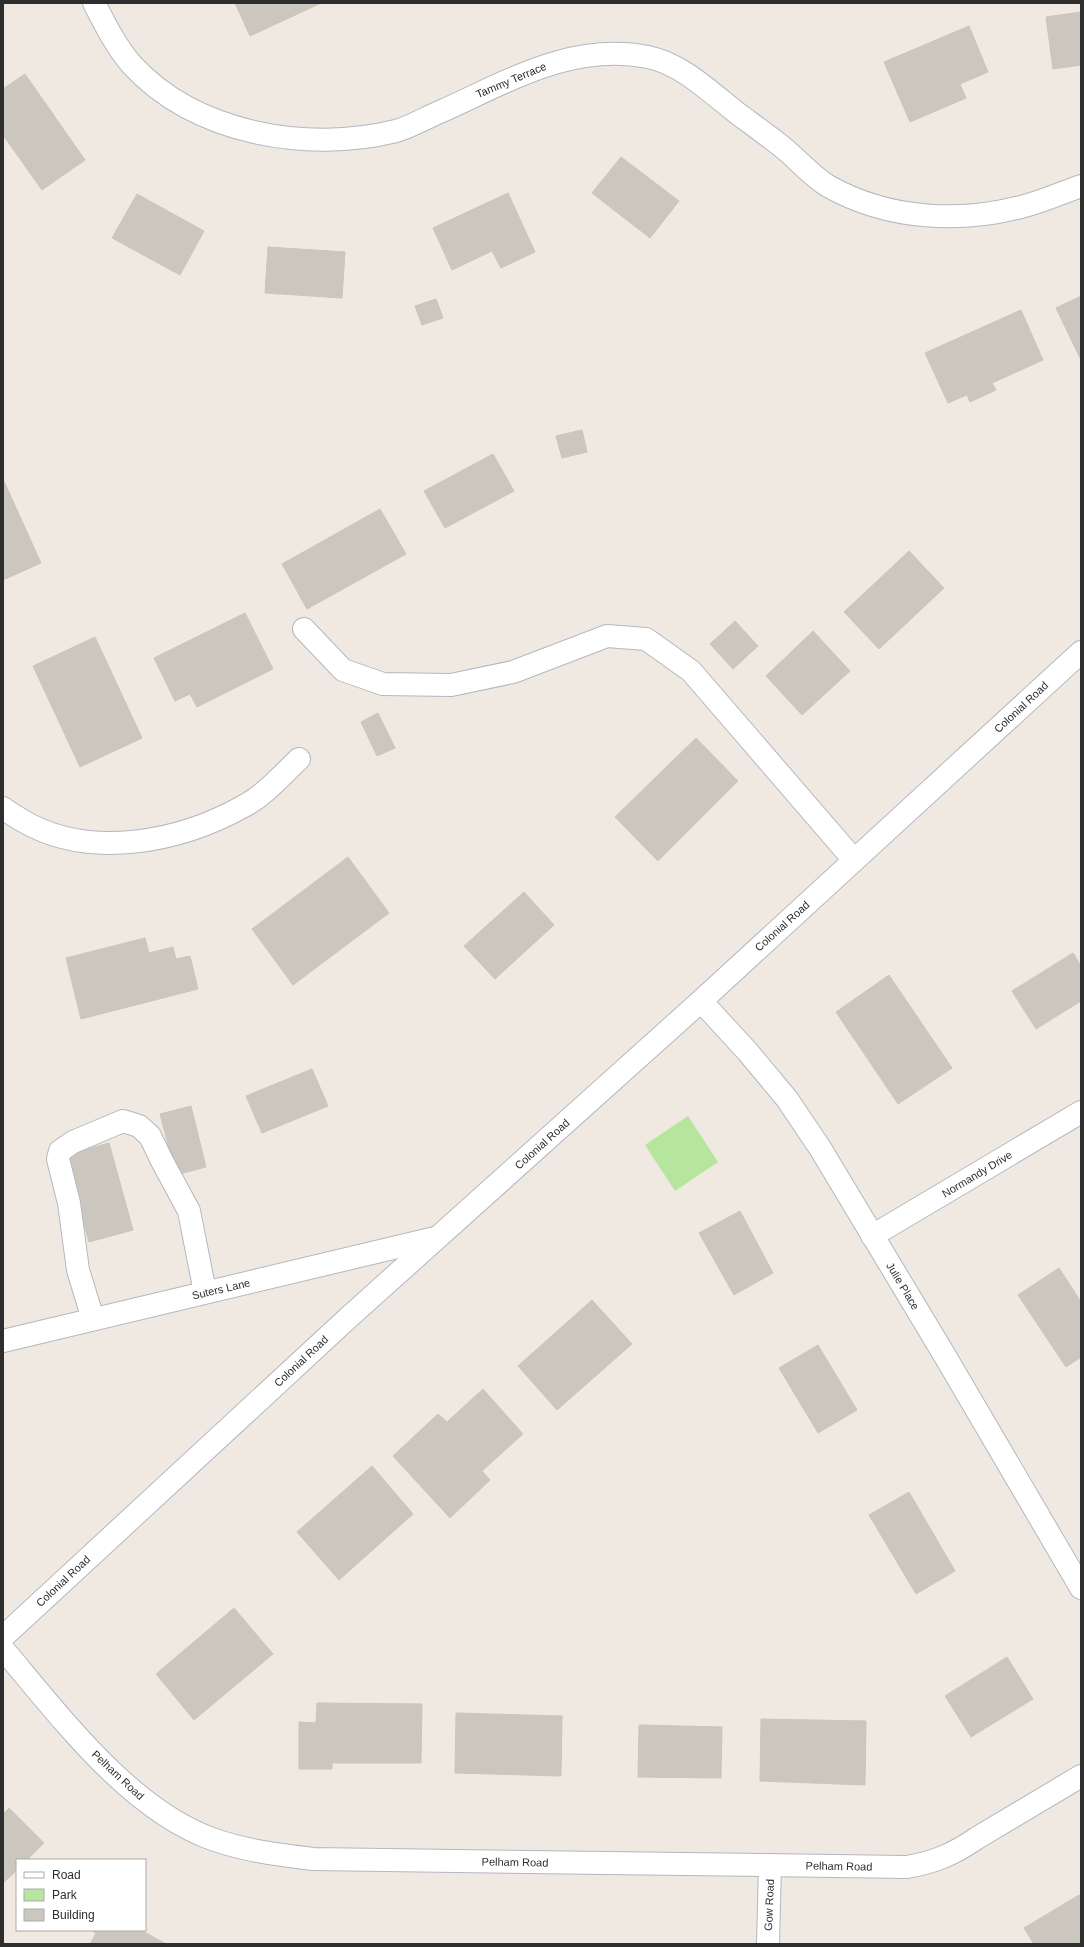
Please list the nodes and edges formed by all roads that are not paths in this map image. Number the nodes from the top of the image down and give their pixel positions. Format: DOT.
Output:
graph roads {
  1 [pos="94,3"];
  2 [pos="1081,186"];
  3 [pos="304,629"];
  4 [pos="1081,652"];
  5 [pos="299,759"];
  6 [pos="3,808"];
  7 [pos="854,860"];
  8 [pos="701,1001"];
  9 [pos="1081,1112"];
  10 [pos="872,1236"];
  11 [pos="438,1237"];
  12 [pos="205,1292"];
  13 [pos="93,1319"];
  14 [pos="3,1341"];
  15 [pos="1081,1588"];
  16 [pos="3,1637"];
  17 [pos="3,1649"];
  18 [pos="1081,1776"];
  19 [pos="770,1865"];
  20 [pos="768,1944"];
  1 -- 2 [label="street, Tammy Terrace"];
  3 -- 7 [label="street"];
  4 -- 7 [label="street, Colonial Road"];
  5 -- 6 [label="street"];
  7 -- 8 [label="street, Colonial Road"];
  8 -- 10 [label="street, Julie Place"];
  8 -- 11 [label="street, Colonial Road"];
  9 -- 10 [label="street, Normandy Drive"];
  10 -- 15 [label="street, Julie Place"];
  11 -- 12 [label="street, Suters Lane"];
  11 -- 16 [label="street, Colonial Road"];
  12 -- 13 [label="street, Suters Lane"];
  12 -- 13 [label="street"];
  13 -- 14 [label="street, Suters Lane"];
  17 -- 19 [label="street, Pelham Road"];
  18 -- 19 [label="street, Pelham Road"];
  19 -- 20 [label="street, Gow Road"];
}
